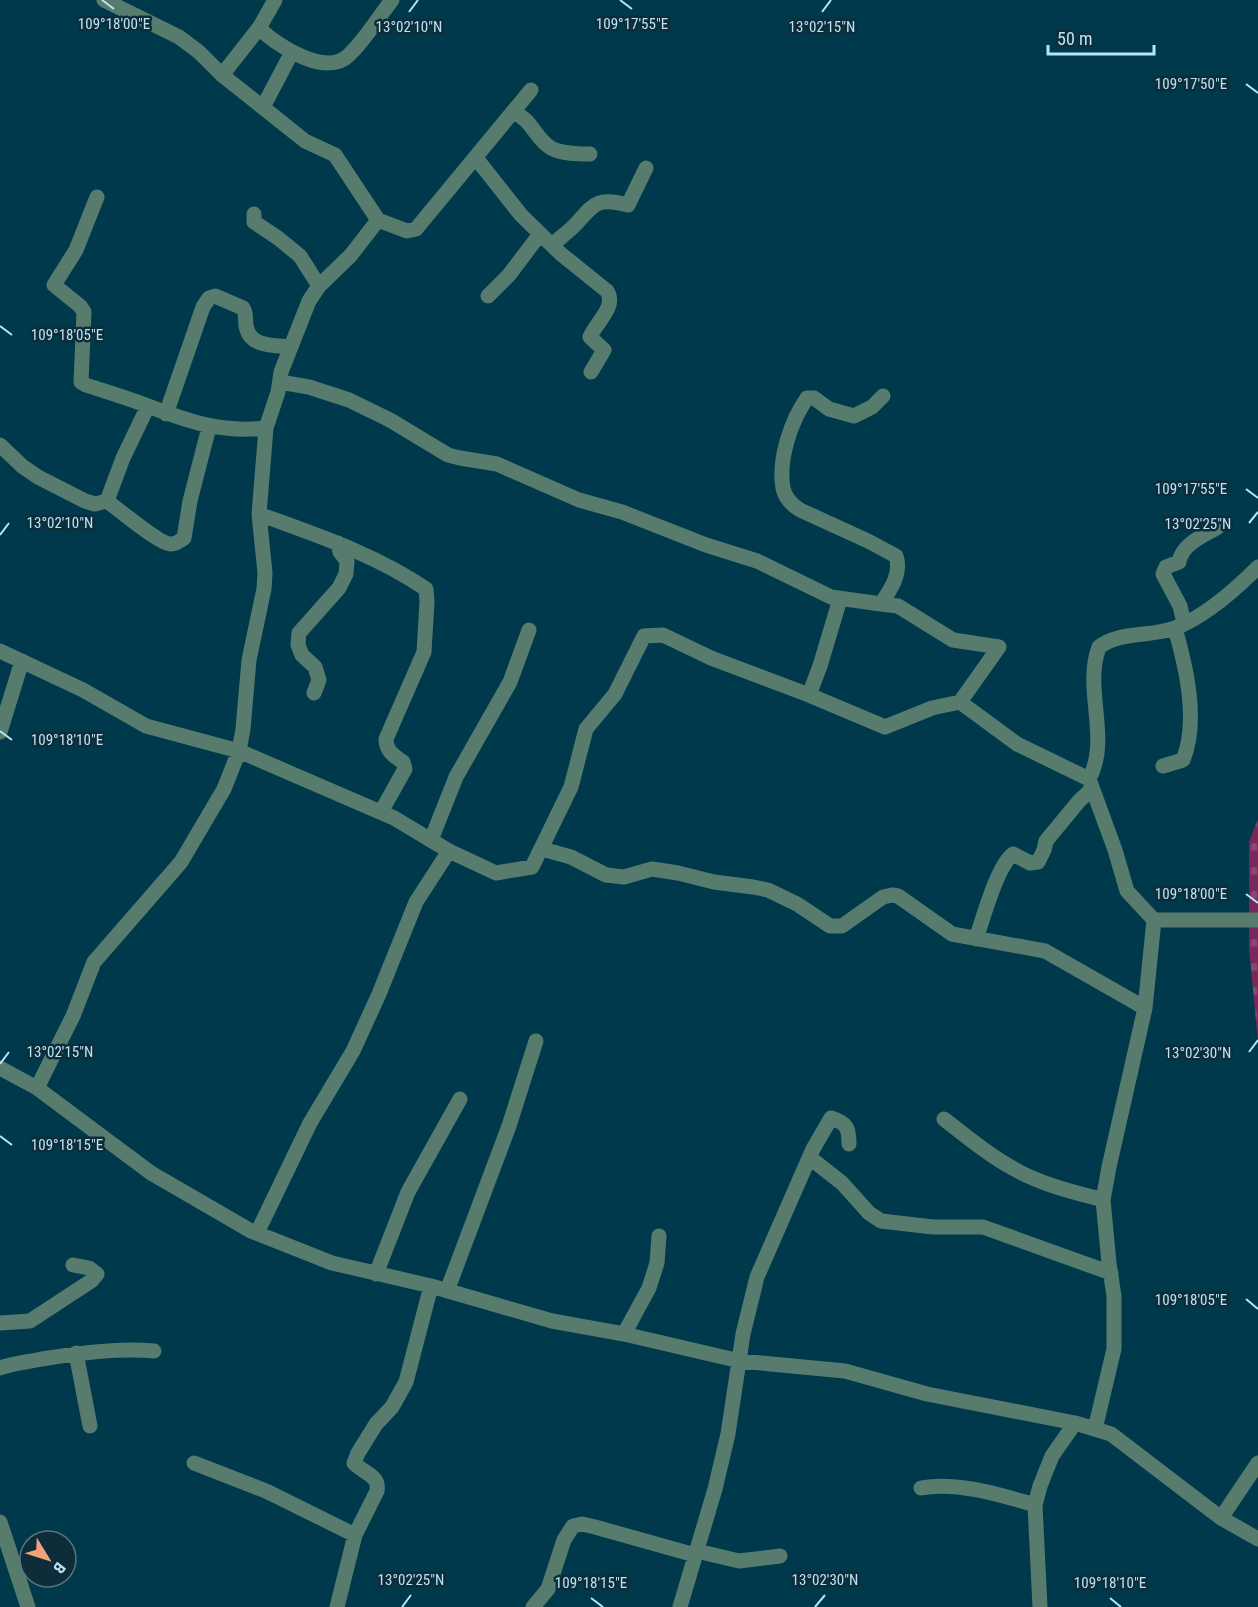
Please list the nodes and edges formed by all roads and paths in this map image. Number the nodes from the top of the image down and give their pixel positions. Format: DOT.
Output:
graph roads {
  1 [pos="275,0"];
  2 [pos="392,0"];
  3 [pos="110,1"];
  4 [pos="259,28"];
  5 [pos="292,52"];
  6 [pos="222,75"];
  7 [pos="531,90"];
  8 [pos="263,107"];
  9 [pos="513,112"];
  10 [pos="590,154"];
  11 [pos="476,158"];
  12 [pos="646,168"];
  13 [pos="97,197"];
  14 [pos="254,213"];
  15 [pos="378,220"];
  16 [pos="540,234"];
  17 [pos="553,244"];
  18 [pos="319,286"];
  19 [pos="488,296"];
  20 [pos="290,347"];
  21 [pos="591,372"];
  22 [pos="280,382"];
  23 [pos="883,396"];
  24 [pos="148,406"];
  25 [pos="166,414"];
  26 [pos="209,427"];
  27 [pos="267,428"];
  28 [pos="0,445"];
  29 [pos="107,501"];
  30 [pos="259,514"];
  31 [pos="1218,527"];
  32 [pos="338,543"];
  33 [pos="1258,567"];
  34 [pos="840,599"];
  35 [pos="881,604"];
  36 [pos="1180,626"];
  37 [pos="529,630"];
  38 [pos="0,651"];
  39 [pos="22,661"];
  40 [pos="314,693"];
  41 [pos="809,695"];
  42 [pos="960,702"];
  43 [pos="0,732"];
  44 [pos="239,752"];
  45 [pos="1163,766"];
  46 [pos="1090,784"];
  47 [pos="381,812"];
  48 [pos="431,840"];
  49 [pos="542,849"];
  50 [pos="449,852"];
  51 [pos="1154,920"];
  52 [pos="1258,920"];
  53 [pos="976,939"];
  54 [pos="1145,1008"];
  55 [pos="536,1041"];
  56 [pos="0,1068"];
  57 [pos="37,1088"];
  58 [pos="460,1099"];
  59 [pos="944,1119"];
  60 [pos="849,1144"];
  61 [pos="808,1160"];
  62 [pos="1103,1200"];
  63 [pos="257,1233"];
  64 [pos="659,1236"];
  65 [pos="73,1265"];
  66 [pos="1111,1273"];
  67 [pos="376,1274"];
  68 [pos="431,1286"];
  69 [pos="447,1291"];
  70 [pos="0,1323"];
  71 [pos="624,1334"];
  72 [pos="154,1351"];
  73 [pos="76,1353"];
  74 [pos="740,1361"];
  75 [pos="0,1368"];
  76 [pos="1075,1423"];
  77 [pos="90,1426"];
  78 [pos="1095,1429"];
  79 [pos="194,1463"];
  80 [pos="1258,1463"];
  81 [pos="921,1488"];
  82 [pos="1035,1505"];
  83 [pos="1221,1518"];
  84 [pos="0,1522"];
  85 [pos="355,1535"];
  86 [pos="1258,1539"];
  87 [pos="696,1553"];
  88 [pos="780,1556"];
  89 [pos="28,1607"];
  90 [pos="337,1607"];
  91 [pos="533,1607"];
  92 [pos="680,1607"];
  93 [pos="1040,1607"];
  1 -- 4 [label="street"];
  2 -- 5 [label="street"];
  3 -- 6 [label="street"];
  4 -- 5 [label="street"];
  4 -- 6 [label="street"];
  5 -- 8 [label="street"];
  6 -- 8 [label="street"];
  7 -- 9 [label="street"];
  8 -- 15 [label="street"];
  9 -- 10 [label="street"];
  9 -- 11 [label="street"];
  11 -- 15 [label="street"];
  11 -- 16 [label="street"];
  12 -- 17 [label="street"];
  13 -- 24 [label="street"];
  14 -- 18 [label="street"];
  15 -- 18 [label="street"];
  16 -- 17 [label="street"];
  16 -- 19 [label="street"];
  17 -- 21 [label="street"];
  18 -- 20 [label="street"];
  20 -- 22 [label="street"];
  20 -- 25 [label="street"];
  22 -- 27 [label="street"];
  22 -- 34 [label="street"];
  23 -- 35 [label="street"];
  24 -- 25 [label="street"];
  24 -- 29 [label="street"];
  25 -- 26 [label="street"];
  26 -- 27 [label="street"];
  26 -- 29 [label="street"];
  27 -- 30 [label="street"];
  28 -- 29 [label="street"];
  30 -- 32 [label="street"];
  30 -- 44 [label="street"];
  31 -- 36 [label="street"];
  32 -- 40 [label="street"];
  32 -- 47 [label="street"];
  33 -- 36 [label="street"];
  34 -- 35 [label="street"];
  34 -- 41 [label="street"];
  35 -- 42 [label="street"];
  36 -- 45 [label="street"];
  36 -- 46 [label="street"];
  37 -- 48 [label="street"];
  38 -- 39 [label="street"];
  39 -- 43 [label="street"];
  39 -- 44 [label="street"];
  41 -- 42 [label="street"];
  41 -- 49 [label="street"];
  42 -- 46 [label="street"];
  44 -- 47 [label="street"];
  44 -- 57 [label="street"];
  46 -- 51 [label="street"];
  46 -- 53 [label="street"];
  47 -- 48 [label="street"];
  48 -- 50 [label="street"];
  49 -- 50 [label="street"];
  49 -- 53 [label="street"];
  50 -- 63 [label="street"];
  51 -- 52 [label="street"];
  51 -- 54 [label="street"];
  53 -- 54 [label="street"];
  54 -- 62 [label="street"];
  55 -- 69 [label="street"];
  56 -- 57 [label="street"];
  57 -- 63 [label="street"];
  58 -- 67 [label="street"];
  59 -- 62 [label="street"];
  60 -- 61 [label="street"];
  61 -- 66 [label="street"];
  61 -- 74 [label="street"];
  62 -- 66 [label="street"];
  63 -- 67 [label="street"];
  64 -- 71 [label="street"];
  65 -- 70 [label="street"];
  66 -- 78 [label="street"];
  67 -- 68 [label="street"];
  68 -- 69 [label="street"];
  68 -- 85 [label="street"];
  69 -- 71 [label="street"];
  71 -- 74 [label="street"];
  72 -- 73 [label="street"];
  73 -- 75 [label="street"];
  73 -- 77 [label="street"];
  74 -- 76 [label="street"];
  74 -- 87 [label="street"];
  76 -- 78 [label="street"];
  76 -- 82 [label="street"];
  78 -- 83 [label="street"];
  79 -- 85 [label="street"];
  80 -- 83 [label="street"];
  81 -- 82 [label="street"];
  82 -- 93 [label="street"];
  83 -- 86 [label="street"];
  84 -- 89 [label="street"];
  85 -- 90 [label="street"];
  87 -- 88 [label="street"];
  87 -- 91 [label="street"];
  87 -- 92 [label="street"];
}
